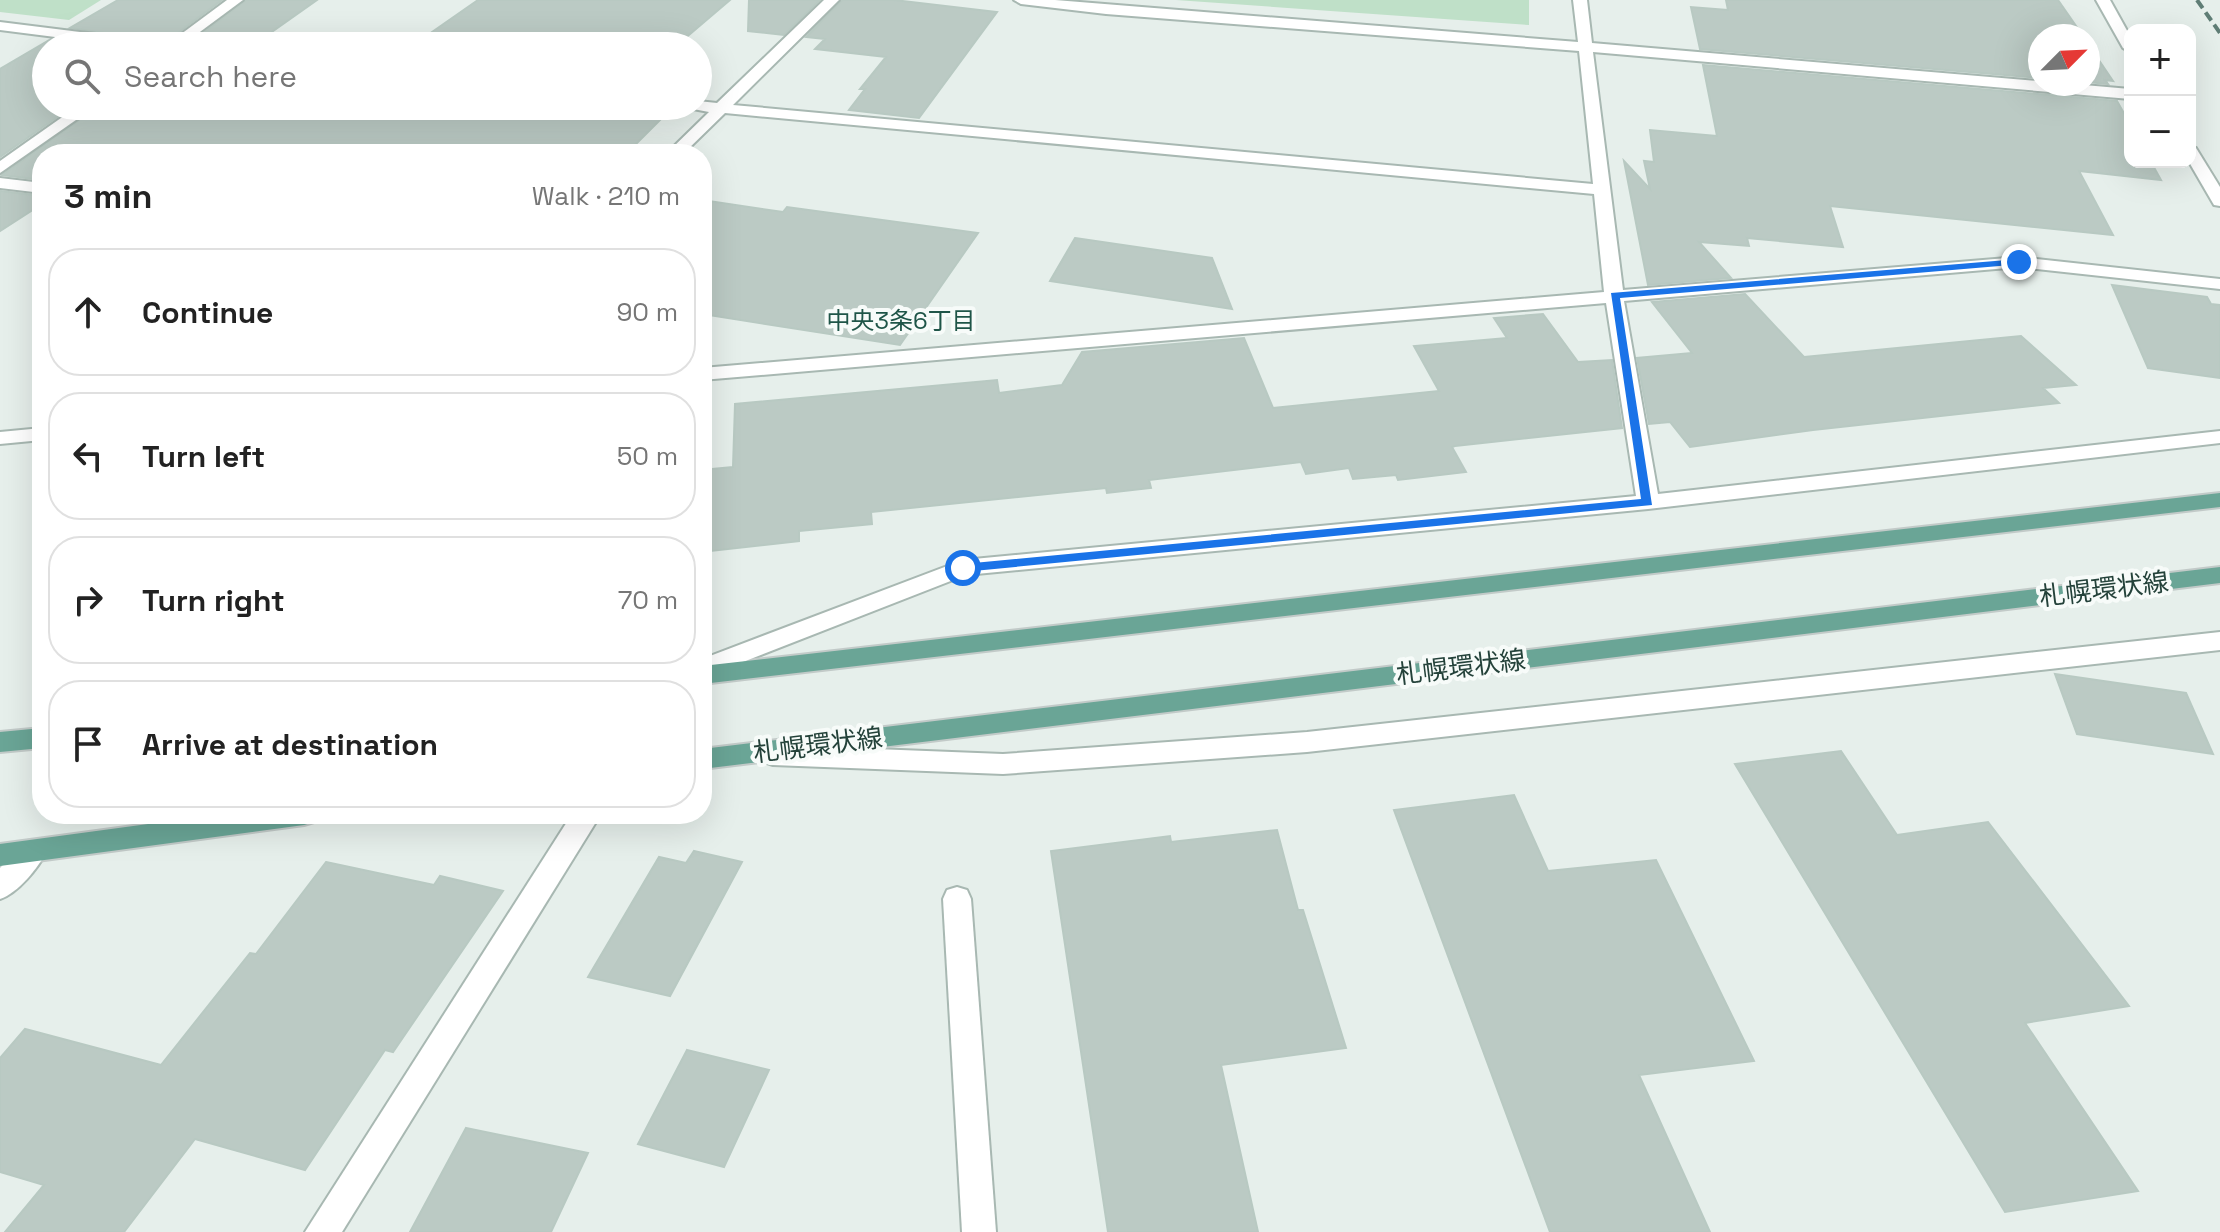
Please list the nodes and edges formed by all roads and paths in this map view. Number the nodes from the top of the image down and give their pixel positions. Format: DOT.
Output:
graph roads {
  1 [pos="236,0"];
  2 [pos="832,0"];
  3 [pos="1021,0"];
  4 [pos="1580,0"];
  5 [pos="2103,0"];
  6 [pos="1108,5"];
  7 [pos="0,26"];
  8 [pos="48,32"];
  9 [pos="191,32"];
  10 [pos="2124,37"];
  11 [pos="1586,47"];
  12 [pos="2124,93"];
  13 [pos="712,107"];
  14 [pos="721,108"];
  15 [pos="712,117"];
  16 [pos="68,120"];
  17 [pos="709,120"];
  18 [pos="34,144"];
  19 [pos="684,144"];
  20 [pos="32,145"];
  21 [pos="2196,161"];
  22 [pos="0,168"];
  23 [pos="0,183"];
  24 [pos="32,187"];
  25 [pos="1602,190"];
  26 [pos="2220,201"];
  27 [pos="2220,284"];
  28 [pos="1614,295"];
  29 [pos="712,373"];
  30 [pos="32,435"];
  31 [pos="2220,437"];
  32 [pos="0,438"];
  33 [pos="2220,500"];
  34 [pos="1648,502"];
  35 [pos="2220,575"];
  36 [pos="2220,641"];
  37 [pos="712,668"];
  38 [pos="712,671"];
  39 [pos="32,739"];
  40 [pos="0,742"];
  41 [pos="739,754"];
  42 [pos="712,758"];
  43 [pos="231,824"];
  44 [pos="581,824"];
  45 [pos="33,851"];
  46 [pos="0,855"];
  47 [pos="0,887"];
  48 [pos="957,899"];
  49 [pos="322,1232"];
  50 [pos="979,1232"];
  1 -- 9 [label="street"];
  2 -- 14 [label="street"];
  3 -- 6 [label="street"];
  4 -- 11 [label="street"];
  5 -- 10 [label="street"];
  6 -- 11 [label="street"];
  7 -- 8 [label="street"];
  11 -- 12 [label="street"];
  11 -- 25 [label="street"];
  13 -- 14 [label="street"];
  14 -- 15 [label="street"];
  14 -- 25 [label="street"];
  16 -- 18 [label="street"];
  17 -- 19 [label="street"];
  20 -- 22 [label="street"];
  21 -- 26 [label="street"];
  23 -- 24 [label="street"];
  25 -- 28 [label="street"];
  27 -- 28 [label="street"];
  28 -- 29 [label="street"];
  28 -- 34 [label="street"];
  30 -- 32 [label="street"];
  31 -- 34 [label="street"];
  33 -- 38 [label="main road"];
  34 -- 37 [label="street"];
  35 -- 41 [label="main road, 札幌環状線"];
  36 -- 41 [label="street"];
  39 -- 40 [label="main road"];
  41 -- 42 [label="main road, 札幌環状線"];
  43 -- 45 [label="main road"];
  44 -- 49 [label="street"];
  45 -- 46 [label="main road"];
  45 -- 47 [label="street"];
  48 -- 50 [label="street"];
}
